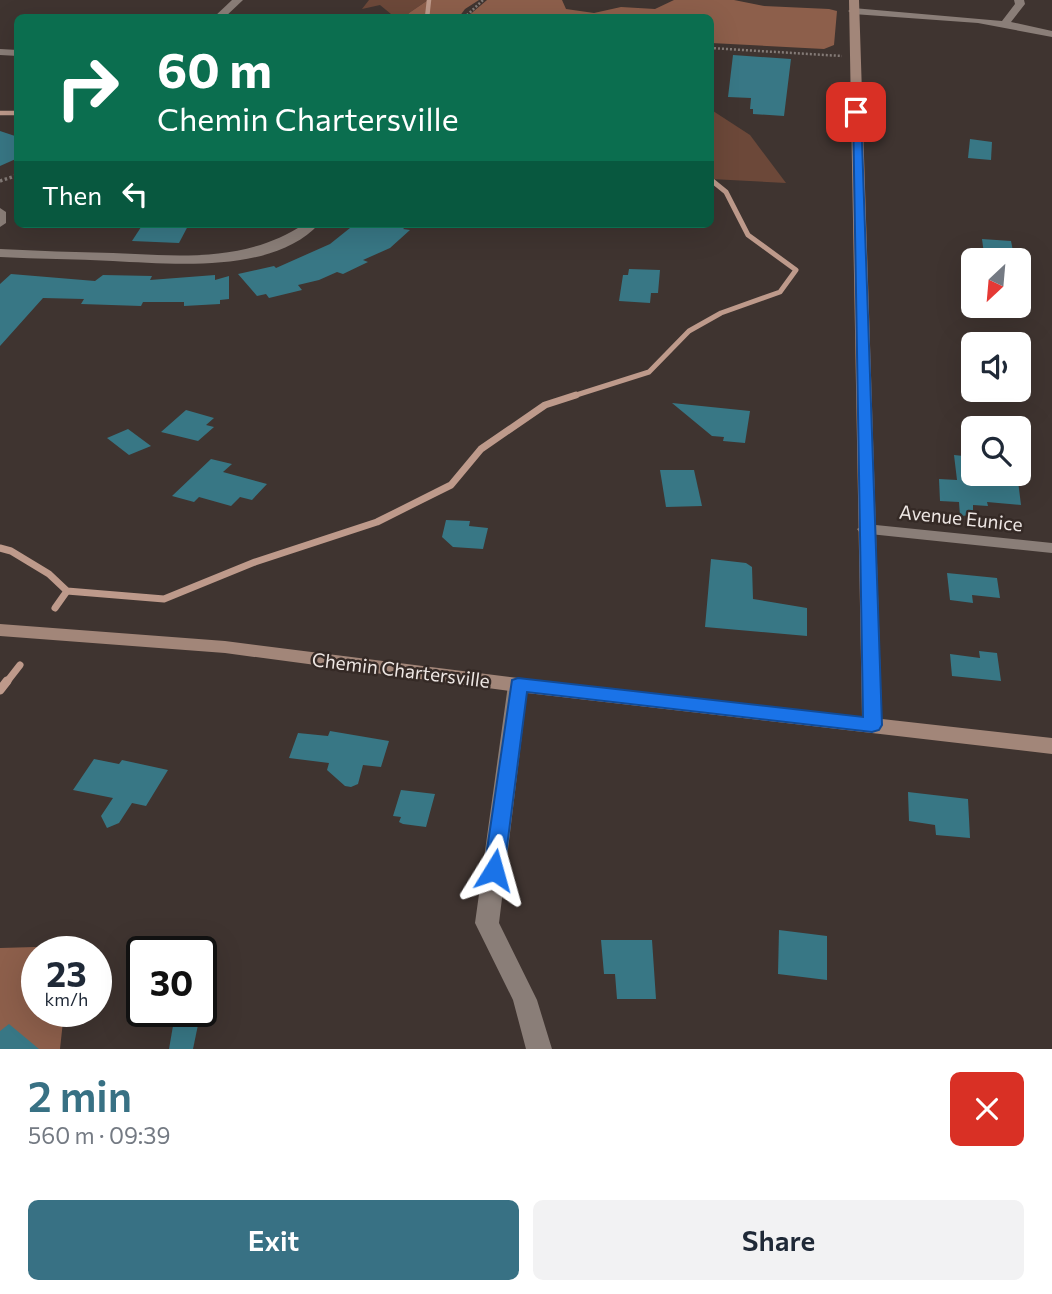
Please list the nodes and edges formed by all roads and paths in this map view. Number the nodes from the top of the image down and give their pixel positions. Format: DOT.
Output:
graph roads {
  1 [pos="238,0"];
  2 [pos="483,0"];
  3 [pos="1018,0"];
  4 [pos="854,6"];
  5 [pos="222,14"];
  6 [pos="468,14"];
  7 [pos="1006,22"];
  8 [pos="1052,34"];
  9 [pos="714,48"];
  10 [pos="855,56"];
  11 [pos="0,212"];
  12 [pos="0,223"];
  13 [pos="308,228"];
  14 [pos="0,253"];
  15 [pos="866,529"];
  16 [pos="1052,548"];
  17 [pos="0,630"];
  18 [pos="518,685"];
  19 [pos="872,725"];
  20 [pos="1052,746"];
  21 [pos="540,1049"];
  1 -- 5 [label="street"];
  2 -- 6 [label="path"];
  3 -- 7 [label="street"];
  4 -- 7 [label="street"];
  4 -- 10 [label="street"];
  7 -- 8 [label="street"];
  9 -- 10 [label="path"];
  10 -- 15 [label="street"];
  11 -- 12 [label="street"];
  13 -- 14 [label="street"];
  15 -- 16 [label="street, Avenue Eunice"];
  15 -- 19 [label="street"];
  17 -- 18 [label="street, Chemin Chartersville"];
  18 -- 19 [label="street, Chemin Chartersville"];
  18 -- 21 [label="street"];
  19 -- 20 [label="street, Chemin Chartersville"];
}
